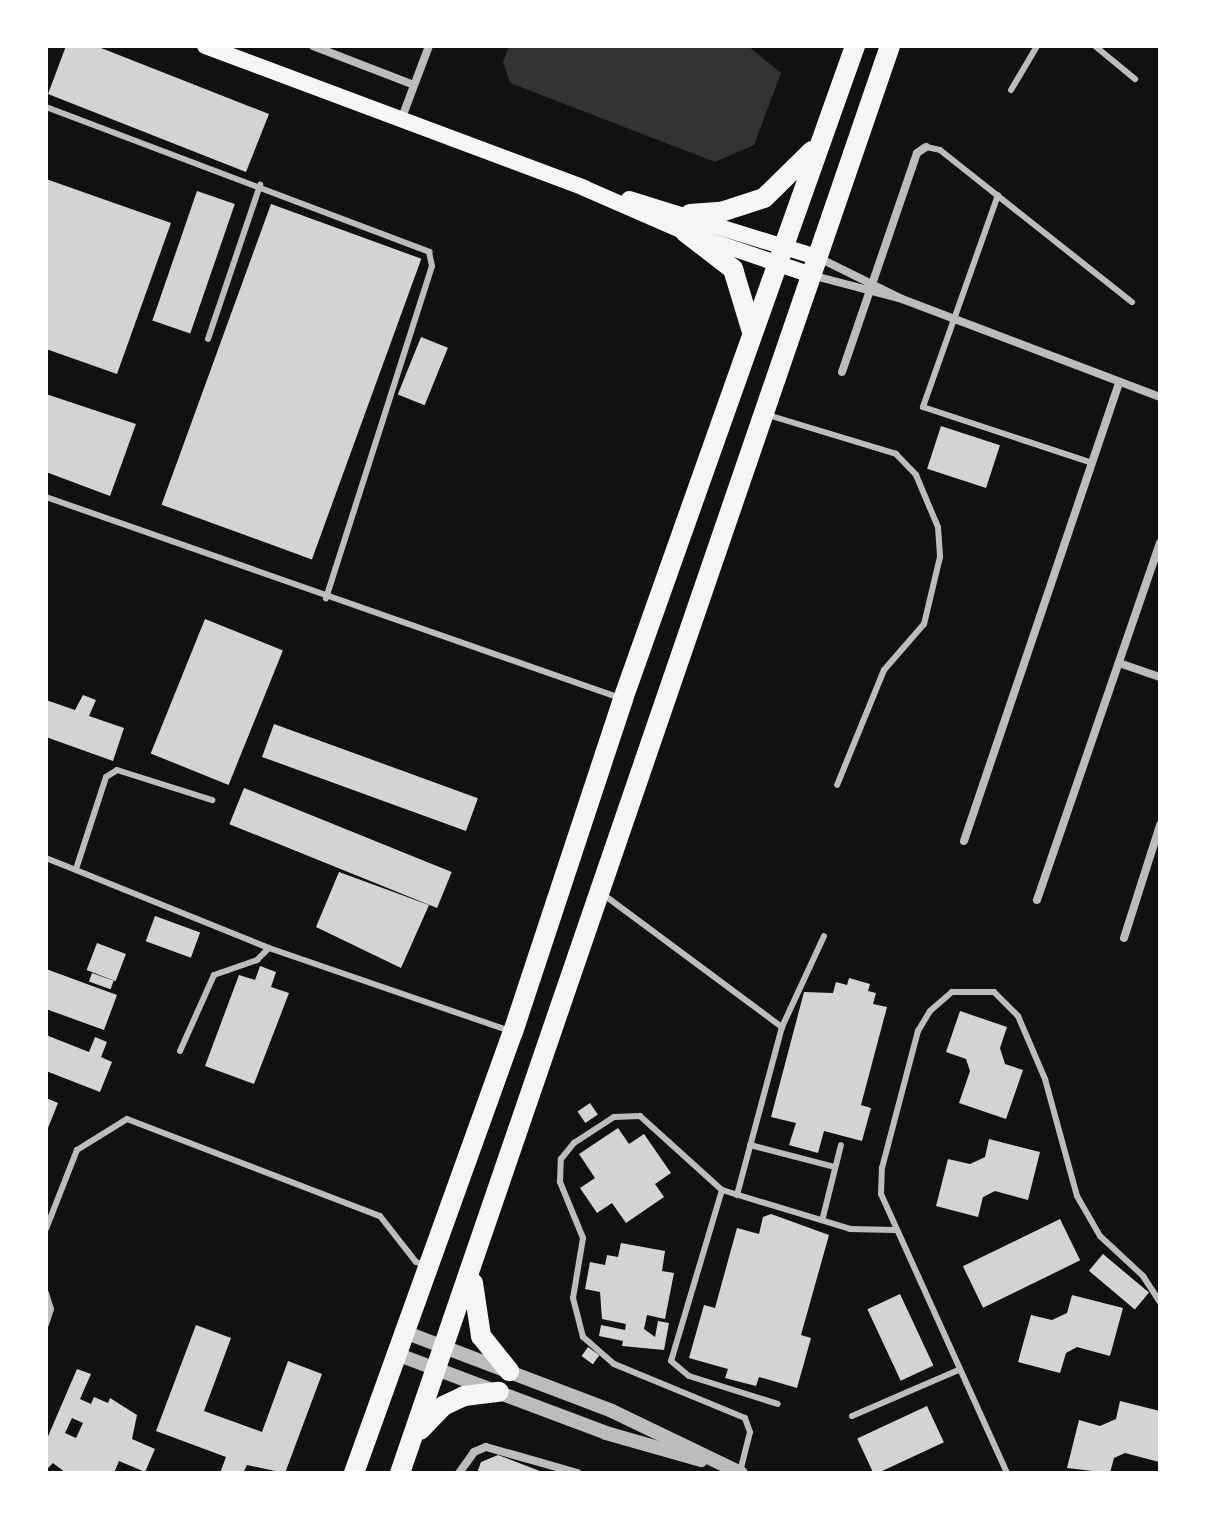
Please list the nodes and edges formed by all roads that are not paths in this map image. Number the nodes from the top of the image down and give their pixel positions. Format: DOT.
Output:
graph roads {
  1 [pos="205,46"];
  2 [pos="313,46"];
  3 [pos="429,46"];
  4 [pos="855,46"];
  5 [pos="890,46"];
  6 [pos="1037,46"];
  7 [pos="1095,46"];
  8 [pos="1135,79"];
  9 [pos="414,85"];
  10 [pos="1011,90"];
  11 [pos="46,107"];
  12 [pos="401,121"];
  13 [pos="819,144"];
  14 [pos="926,147"];
  15 [pos="260,185"];
  16 [pos="998,195"];
  17 [pos="687,223"];
  18 [pos="782,242"];
  19 [pos="775,266"];
  20 [pos="813,266"];
  21 [pos="873,281"];
  22 [pos="869,293"];
  23 [pos="902,299"];
  24 [pos="1132,302"];
  25 [pos="955,319"];
  26 [pos="752,332"];
  27 [pos="208,339"];
  28 [pos="842,372"];
  29 [pos="1119,382"];
  30 [pos="1160,397"];
  31 [pos="765,414"];
  32 [pos="1092,463"];
  33 [pos="46,497"];
  34 [pos="1160,543"];
  35 [pos="326,599"];
  36 [pos="1119,663"];
  37 [pos="1160,677"];
  38 [pos="623,699"];
  39 [pos="837,785"];
  40 [pos="212,800"];
  41 [pos="1160,825"];
  42 [pos="964,841"];
  43 [pos="46,858"];
  44 [pos="76,869"];
  45 [pos="601,893"];
  46 [pos="1037,900"];
  47 [pos="824,936"];
  48 [pos="1124,938"];
  49 [pos="269,948"];
  50 [pos="782,1027"];
  51 [pos="513,1032"];
  52 [pos="180,1051"];
  53 [pos="750,1145"];
  54 [pos="841,1145"];
  55 [pos="835,1167"];
  56 [pos="722,1190"];
  57 [pos="737,1195"];
  58 [pos="823,1217"];
  59 [pos="46,1229"];
  60 [pos="895,1230"];
  61 [pos="430,1267"];
  62 [pos="472,1271"];
  63 [pos="46,1293"];
  64 [pos="1160,1302"];
  65 [pos="46,1324"];
  66 [pos="407,1333"];
  67 [pos="446,1347"];
  68 [pos="399,1355"];
  69 [pos="438,1369"];
  70 [pos="959,1370"];
  71 [pos="509,1371"];
  72 [pos="499,1392"];
  73 [pos="778,1404"];
  74 [pos="852,1416"];
  75 [pos="413,1438"];
  76 [pos="718,1463"];
  77 [pos="354,1473"];
  78 [pos="400,1473"];
  79 [pos="459,1473"];
  80 [pos="577,1473"];
  81 [pos="741,1473"];
  82 [pos="1007,1473"];
  1 -- 12 [label="main road"];
  2 -- 9 [label="street"];
  3 -- 9 [label="street"];
  4 -- 13 [label="main road"];
  5 -- 20 [label="main road"];
  6 -- 10 [label="lane"];
  7 -- 8 [label="lane"];
  9 -- 12 [label="street"];
  11 -- 15 [label="lane"];
  12 -- 17 [label="main road"];
  13 -- 17 [label="main road"];
  13 -- 18 [label="main road"];
  14 -- 16 [label="lane"];
  14 -- 21 [label="street"];
  15 -- 27 [label="lane"];
  15 -- 35 [label="lane"];
  16 -- 24 [label="lane"];
  16 -- 25 [label="lane"];
  17 -- 18 [label="main road"];
  17 -- 19 [label="main road"];
  17 -- 26 [label="main road"];
  18 -- 19 [label="main road"];
  18 -- 20 [label="main road"];
  19 -- 20 [label="main road"];
  19 -- 26 [label="main road"];
  20 -- 21 [label="street"];
  20 -- 22 [label="street"];
  20 -- 31 [label="main road"];
  21 -- 22 [label="street"];
  21 -- 23 [label="street"];
  22 -- 23 [label="street"];
  22 -- 28 [label="street"];
  23 -- 25 [label="street"];
  25 -- 29 [label="street"];
  25 -- 32 [label="lane"];
  26 -- 38 [label="main road"];
  29 -- 30 [label="street"];
  29 -- 32 [label="street"];
  31 -- 39 [label="lane"];
  31 -- 45 [label="main road"];
  32 -- 42 [label="street"];
  33 -- 35 [label="lane"];
  34 -- 36 [label="street"];
  35 -- 38 [label="lane"];
  36 -- 37 [label="street"];
  36 -- 46 [label="street"];
  38 -- 51 [label="main road"];
  40 -- 44 [label="lane"];
  41 -- 48 [label="street"];
  43 -- 44 [label="lane"];
  44 -- 49 [label="lane"];
  45 -- 50 [label="lane"];
  45 -- 62 [label="main road"];
  47 -- 50 [label="lane"];
  49 -- 51 [label="lane"];
  49 -- 52 [label="lane"];
  50 -- 53 [label="lane"];
  51 -- 61 [label="main road"];
  53 -- 55 [label="lane"];
  53 -- 57 [label="lane"];
  54 -- 55 [label="lane"];
  55 -- 58 [label="lane"];
  56 -- 57 [label="lane"];
  56 -- 73 [label="lane"];
  56 -- 81 [label="lane"];
  57 -- 58 [label="lane"];
  58 -- 60 [label="lane"];
  59 -- 61 [label="lane"];
  60 -- 64 [label="lane"];
  60 -- 70 [label="lane"];
  61 -- 66 [label="main road"];
  62 -- 67 [label="main road"];
  62 -- 71 [label="main road"];
  63 -- 65 [label="lane"];
  66 -- 67 [label="street"];
  66 -- 68 [label="main road"];
  67 -- 69 [label="main road"];
  67 -- 71 [label="street"];
  68 -- 69 [label="street"];
  68 -- 77 [label="main road"];
  69 -- 72 [label="street"];
  69 -- 75 [label="main road"];
  70 -- 74 [label="lane"];
  70 -- 82 [label="lane"];
  71 -- 76 [label="street"];
  72 -- 75 [label="main road"];
  72 -- 76 [label="street"];
  75 -- 78 [label="main road"];
  76 -- 81 [label="street"];
  79 -- 80 [label="street"];
}
